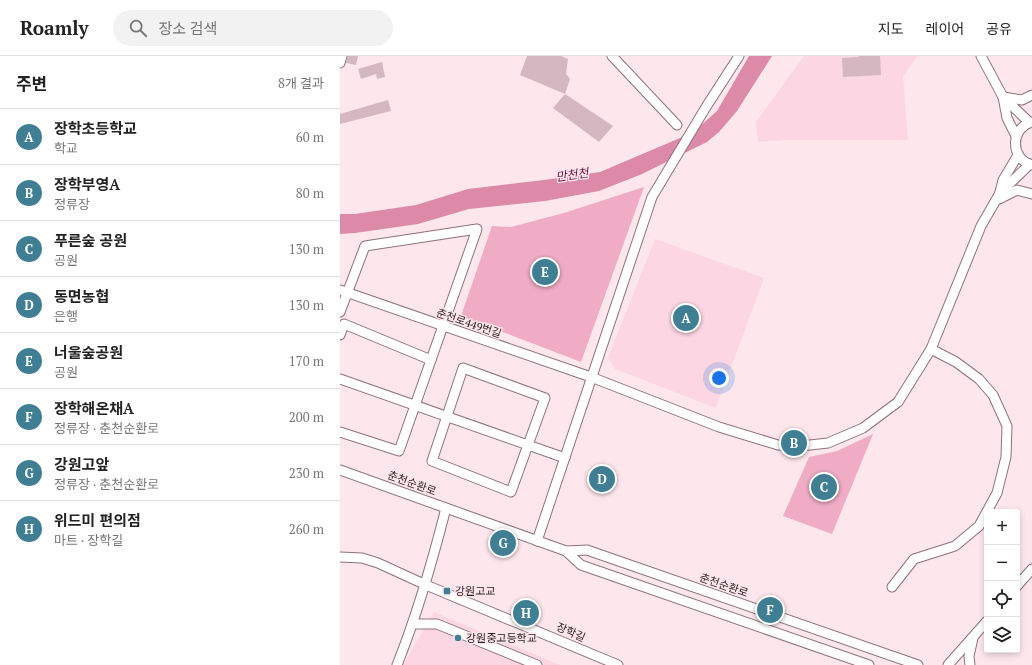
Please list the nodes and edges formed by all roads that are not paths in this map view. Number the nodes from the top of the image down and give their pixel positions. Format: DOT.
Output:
graph roads {
  1 [pos="342,56"];
  2 [pos="612,56"];
  3 [pos="739,56"];
  4 [pos="981,56"];
  5 [pos="340,63"];
  6 [pos="1032,95"];
  7 [pos="1003,97"];
  8 [pos="1031,122"];
  9 [pos="677,125"];
  10 [pos="1016,136"];
  11 [pos="1018,155"];
  12 [pos="1031,165"];
  13 [pos="1000,194"];
  14 [pos="1032,194"];
  15 [pos="995,202"];
  16 [pos="344,292"];
  17 [pos="340,312"];
  18 [pos="444,327"];
  19 [pos="340,335"];
  20 [pos="931,349"];
  21 [pos="431,360"];
  22 [pos="591,377"];
  23 [pos="340,378"];
  24 [pos="416,407"];
  25 [pos="446,416"];
  26 [pos="340,432"];
  27 [pos="529,445"];
  28 [pos="565,458"];
  29 [pos="340,470"];
  30 [pos="446,508"];
  31 [pos="537,541"];
  32 [pos="566,551"];
  33 [pos="340,557"];
  34 [pos="1032,569"];
  35 [pos="1020,583"];
  36 [pos="426,585"];
  37 [pos="892,587"];
  38 [pos="414,624"];
  39 [pos="984,624"];
  40 [pos="974,636"];
  41 [pos="396,665"];
  42 [pos="537,665"];
  43 [pos="618,665"];
  44 [pos="869,665"];
  45 [pos="918,665"];
  46 [pos="948,665"];
  47 [pos="970,665"];
  1 -- 5 [label="street"];
  2 -- 9 [label="street"];
  3 -- 22 [label="street"];
  4 -- 7 [label="street"];
  6 -- 7 [label="street"];
  7 -- 8 [label="street"];
  7 -- 10 [label="street"];
  8 -- 10 [label="street"];
  10 -- 11 [label="street"];
  11 -- 12 [label="street"];
  11 -- 13 [label="street"];
  12 -- 13 [label="street"];
  13 -- 15 [label="street, 춘천로449번길"];
  14 -- 15 [label="street"];
  15 -- 20 [label="street, 춘천로449번길"];
  16 -- 17 [label="street"];
  16 -- 18 [label="street, 춘천로449번길"];
  16 -- 18 [label="street"];
  18 -- 21 [label="street"];
  18 -- 22 [label="street, 춘천로449번길"];
  19 -- 21 [label="street"];
  20 -- 22 [label="street, 춘천로449번길"];
  20 -- 37 [label="street"];
  21 -- 24 [label="street"];
  22 -- 28 [label="street"];
  23 -- 24 [label="street"];
  24 -- 25 [label="street"];
  24 -- 26 [label="street"];
  25 -- 27 [label="street"];
  25 -- 27 [label="street"];
  25 -- 27 [label="street"];
  27 -- 28 [label="street"];
  28 -- 31 [label="street"];
  29 -- 30 [label="street, 춘천순환로"];
  30 -- 31 [label="street, 춘천순환로"];
  30 -- 36 [label="street"];
  31 -- 32 [label="street, 춘천순환로"];
  32 -- 44 [label="street, 춘천순환로"];
  32 -- 45 [label="street, 춘천순환로"];
  33 -- 36 [label="street, 장학길"];
  34 -- 35 [label="street"];
  36 -- 38 [label="street"];
  36 -- 43 [label="street, 장학길"];
  38 -- 41 [label="street"];
  38 -- 42 [label="street"];
  39 -- 40 [label="street"];
  40 -- 46 [label="street"];
  40 -- 47 [label="street"];
}
